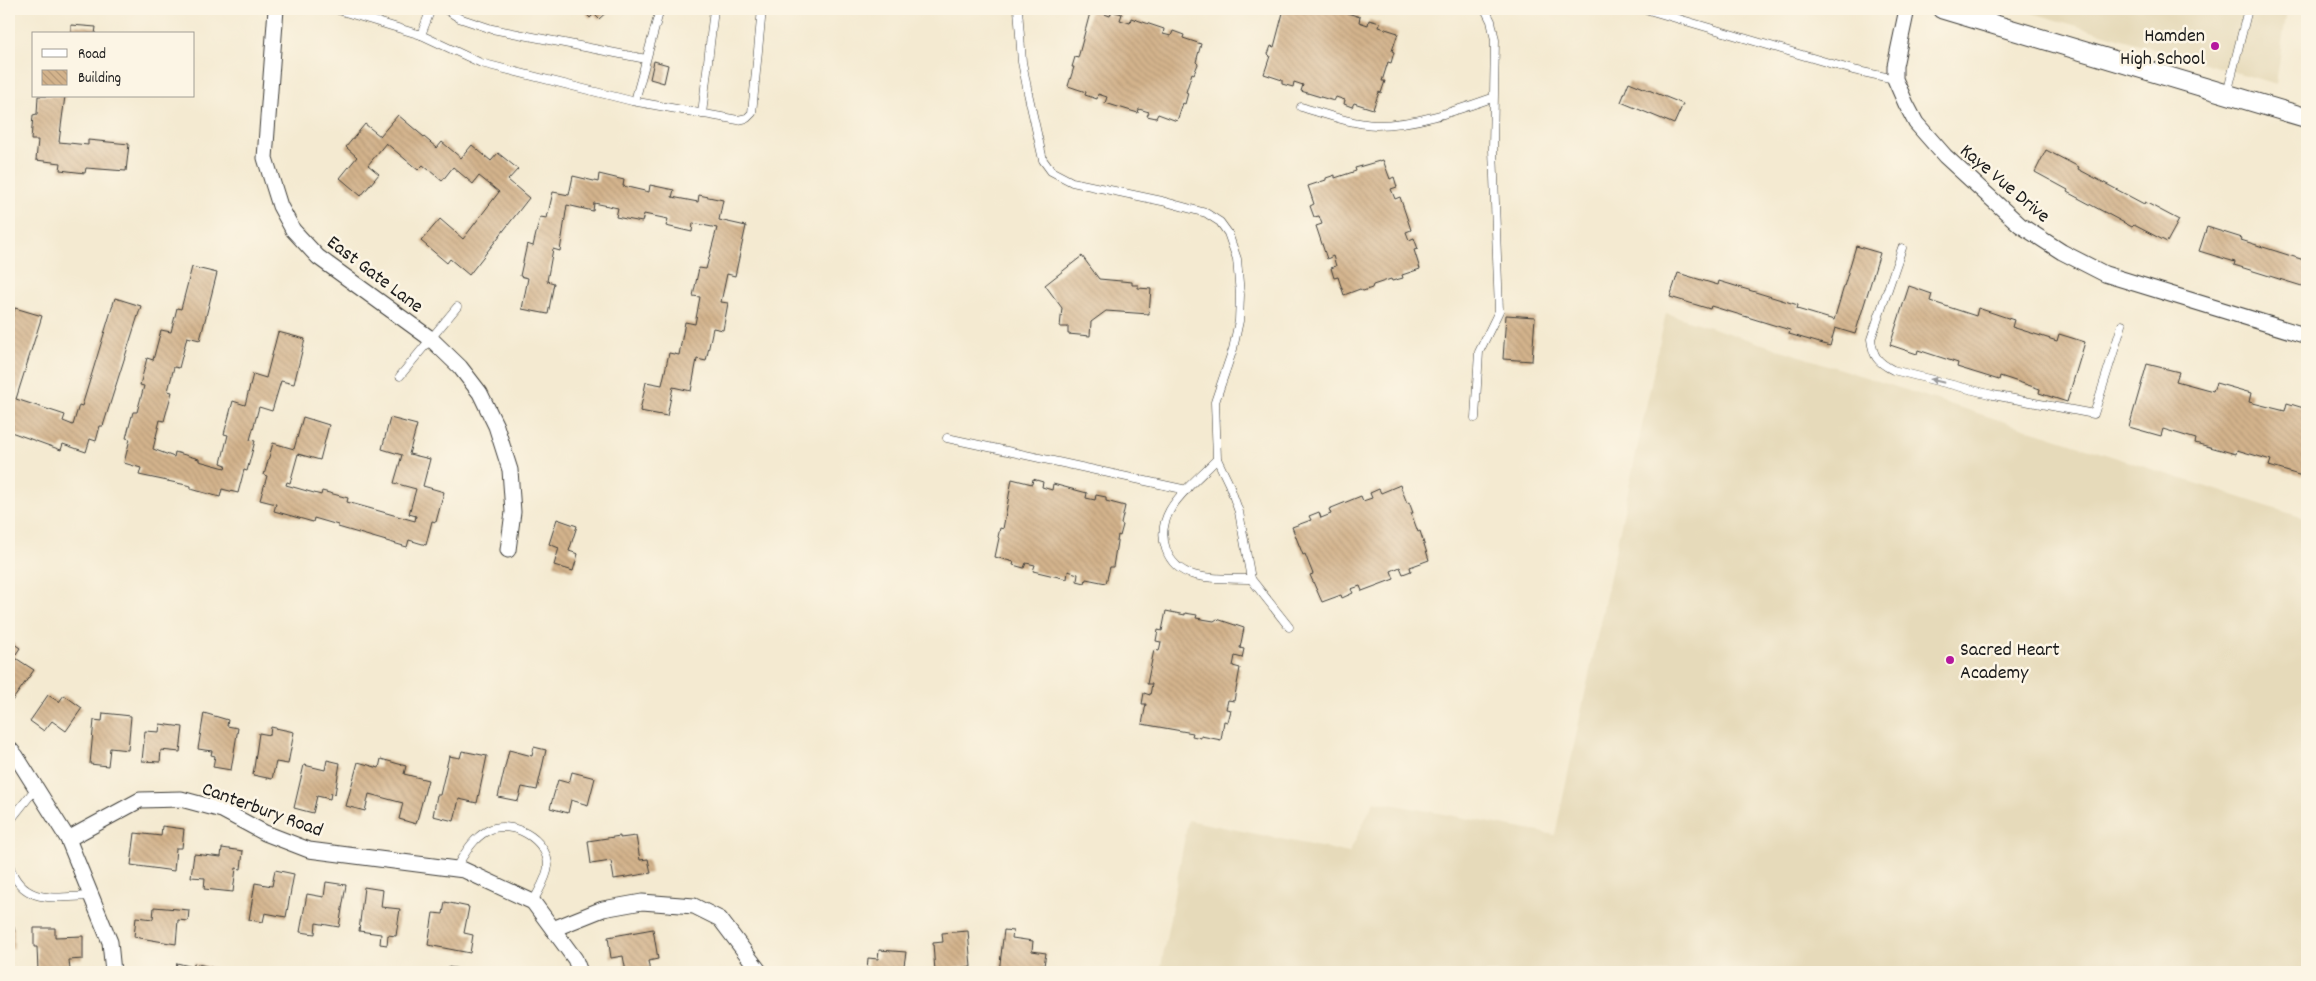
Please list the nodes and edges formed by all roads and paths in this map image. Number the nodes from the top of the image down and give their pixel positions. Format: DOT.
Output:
graph roads {
  1 [pos="276,9"];
  2 [pos="335,9"];
  3 [pos="431,9"];
  4 [pos="445,9"];
  5 [pos="660,9"];
  6 [pos="714,9"];
  7 [pos="762,9"];
  8 [pos="1018,9"];
  9 [pos="1485,9"];
  10 [pos="1645,9"];
  11 [pos="1907,9"];
  12 [pos="1942,9"];
  13 [pos="2248,9"];
  14 [pos="421,35"];
  15 [pos="646,59"];
  16 [pos="1895,79"];
  17 [pos="2228,94"];
  18 [pos="1492,98"];
  19 [pos="635,101"];
  20 [pos="1301,107"];
  21 [pos="702,114"];
  22 [pos="2307,118"];
  23 [pos="1902,248"];
  24 [pos="457,307"];
  25 [pos="2122,325"];
  26 [pos="2307,336"];
  27 [pos="431,339"];
  28 [pos="400,376"];
  29 [pos="1475,418"];
  30 [pos="947,438"];
  31 [pos="1217,459"];
  32 [pos="1187,490"];
  33 [pos="508,550"];
  34 [pos="1251,579"];
  35 [pos="1289,627"];
  36 [pos="9,748"];
  37 [pos="36,788"];
  38 [pos="9,822"];
  39 [pos="68,839"];
  40 [pos="9,865"];
  41 [pos="455,868"];
  42 [pos="91,896"];
  43 [pos="533,902"];
  44 [pos="553,929"];
  45 [pos="113,972"];
  46 [pos="580,972"];
  47 [pos="760,972"];
  1 -- 27 [label="street, East Gate Lane"];
  2 -- 14 [label="lane"];
  3 -- 14 [label="lane"];
  4 -- 15 [label="lane"];
  5 -- 15 [label="lane"];
  6 -- 21 [label="lane"];
  7 -- 21 [label="lane"];
  8 -- 31 [label="lane"];
  9 -- 18 [label="lane"];
  10 -- 16 [label="lane"];
  11 -- 16 [label="street"];
  12 -- 17 [label="street"];
  13 -- 17 [label="lane"];
  14 -- 19 [label="lane"];
  15 -- 19 [label="lane"];
  16 -- 26 [label="street, Kaye Vue Drive"];
  17 -- 22 [label="street"];
  18 -- 20 [label="lane"];
  18 -- 29 [label="lane"];
  19 -- 21 [label="lane"];
  25 -- 23 [label="lane, one-way"];
  24 -- 27 [label="lane"];
  27 -- 28 [label="lane"];
  27 -- 33 [label="street, East Gate Lane"];
  30 -- 32 [label="lane"];
  31 -- 32 [label="lane"];
  31 -- 34 [label="lane"];
  32 -- 34 [label="lane"];
  34 -- 35 [label="lane"];
  36 -- 37 [label="street"];
  37 -- 38 [label="lane"];
  37 -- 39 [label="street"];
  39 -- 41 [label="street, Canterbury Road"];
  39 -- 42 [label="street"];
  40 -- 42 [label="lane"];
  41 -- 43 [label="street, Canterbury Road"];
  41 -- 43 [label="lane"];
  42 -- 45 [label="street"];
  43 -- 44 [label="street, Canterbury Road"];
  44 -- 46 [label="street, Canterbury Road"];
  44 -- 47 [label="street"];
}
